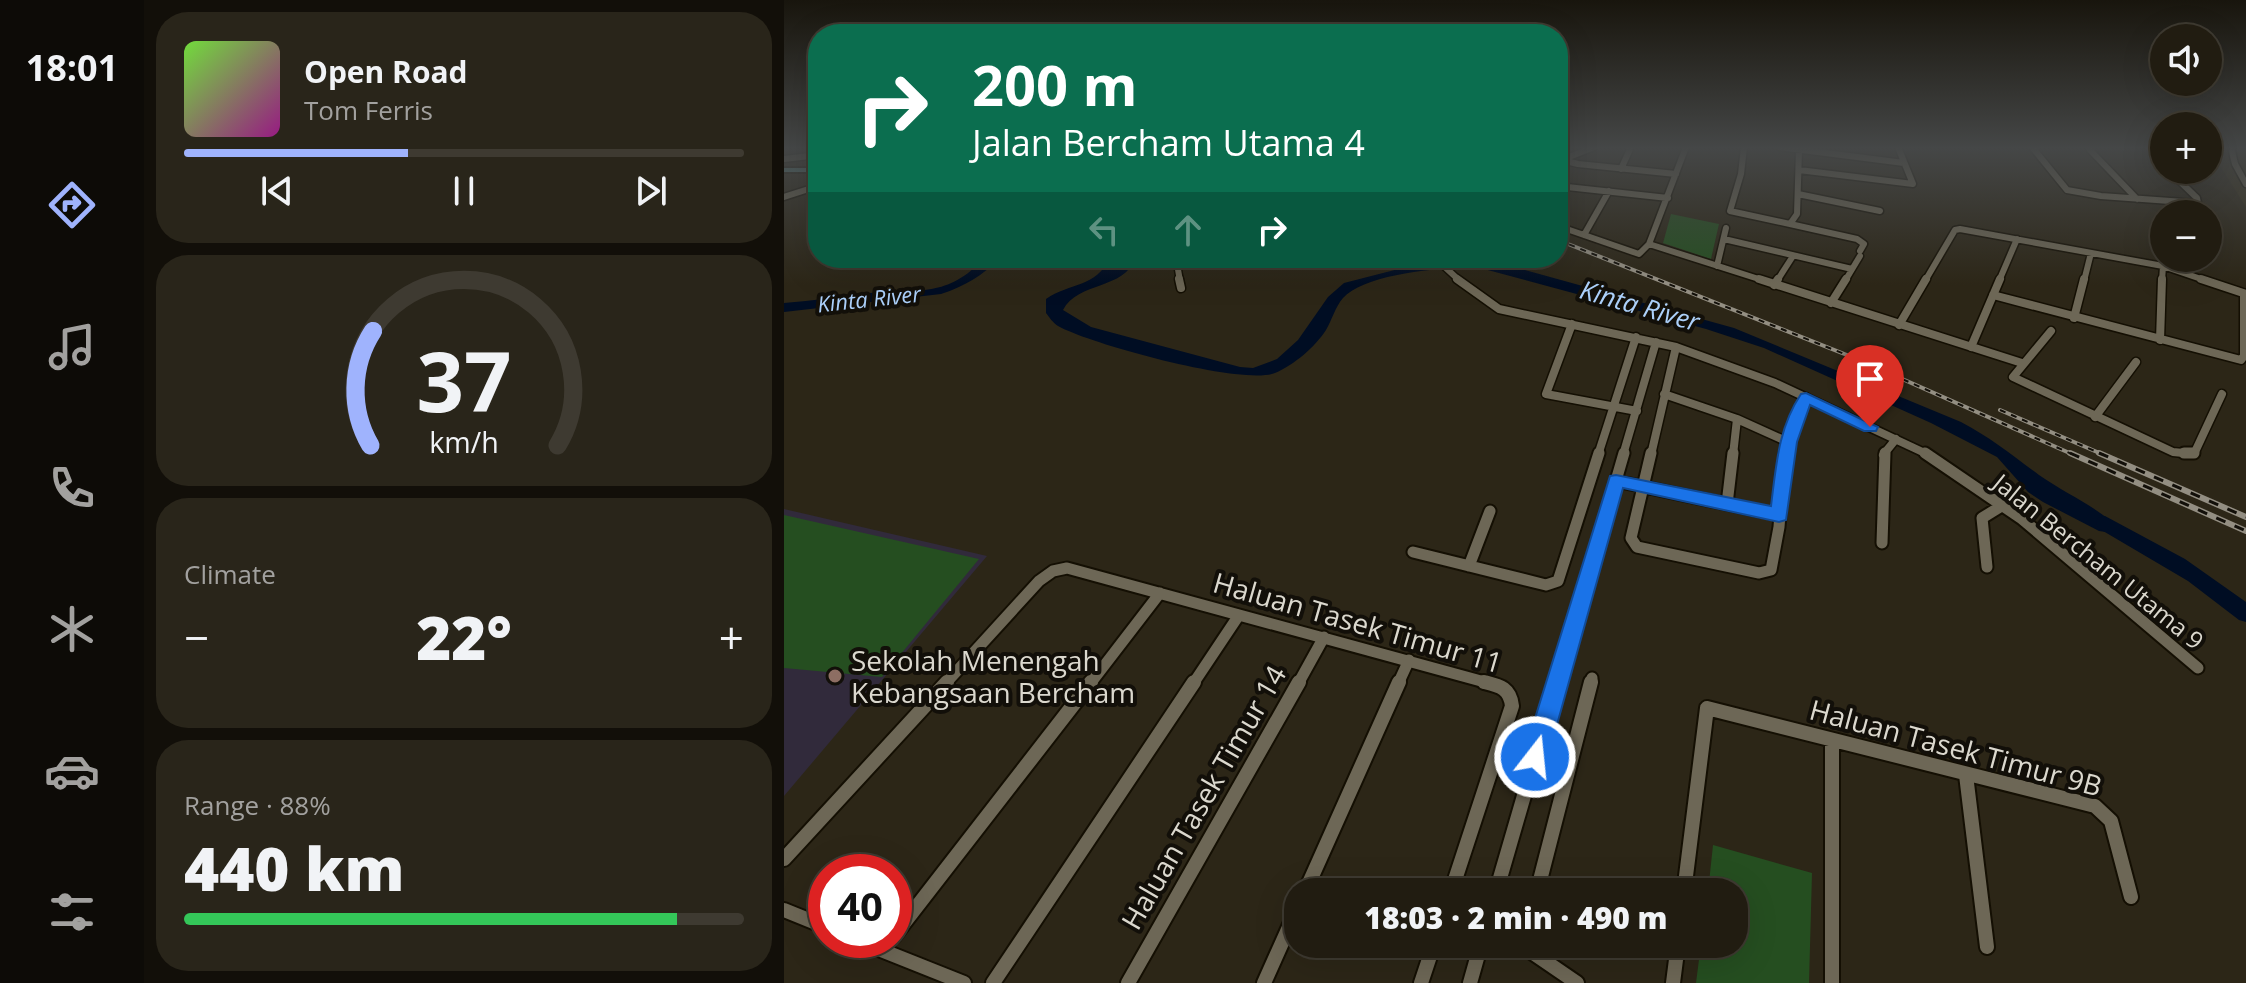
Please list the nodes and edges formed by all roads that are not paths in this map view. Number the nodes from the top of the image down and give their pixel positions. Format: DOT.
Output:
graph roads {
  1 [pos="1608,193"];
  2 [pos="1625,193"];
  3 [pos="1670,193"];
  4 [pos="1736,193"];
  5 [pos="2089,193"];
  6 [pos="2131,193"];
  7 [pos="2192,193"];
  8 [pos="1798,194"];
  9 [pos="1668,198"];
  10 [pos="2137,199"];
  11 [pos="1880,211"];
  12 [pos="1790,224"];
  13 [pos="1726,228"];
  14 [pos="1568,229"];
  15 [pos="1584,235"];
  16 [pos="1724,239"];
  17 [pos="2017,239"];
  18 [pos="1649,244"];
  19 [pos="2091,253"];
  20 [pos="1793,256"];
  21 [pos="2150,264"];
  22 [pos="1717,266"];
  23 [pos="1178,268"];
  24 [pos="1444,268"];
  25 [pos="1852,269"];
  26 [pos="2163,272"];
  27 [pos="2181,272"];
  28 [pos="1774,285"];
  29 [pos="1181,288"];
  30 [pos="2245,294"];
  31 [pos="1993,295"];
  32 [pos="1831,303"];
  33 [pos="2074,318"];
  34 [pos="1572,324"];
  35 [pos="1899,325"];
  36 [pos="2051,331"];
  37 [pos="1636,337"];
  38 [pos="2160,340"];
  39 [pos="1656,342"];
  40 [pos="1676,347"];
  41 [pos="1971,347"];
  42 [pos="2244,361"];
  43 [pos="2136,362"];
  44 [pos="2022,363"];
  45 [pos="1664,394"];
  46 [pos="2222,394"];
  47 [pos="1806,397"];
  48 [pos="1615,407"];
  49 [pos="1637,411"];
  50 [pos="2095,417"];
  51 [pos="1737,419"];
  52 [pos="1896,439"];
  53 [pos="1788,442"];
  54 [pos="1616,481"];
  55 [pos="1643,486"];
  56 [pos="1727,504"];
  57 [pos="2003,505"];
  58 [pos="1490,511"];
  59 [pos="1779,515"];
  60 [pos="1882,543"];
  61 [pos="1413,552"];
  62 [pos="1469,566"];
  63 [pos="1987,567"];
  64 [pos="1160,593"];
  65 [pos="1239,615"];
  66 [pos="1324,637"];
  67 [pos="1409,660"];
  68 [pos="2198,668"];
  69 [pos="1592,678"];
  70 [pos="1832,740"];
  71 [pos="1966,775"];
  72 [pos="784,859"];
  73 [pos="1311,878"];
  74 [pos="1455,878"];
  75 [pos="1500,878"];
  76 [pos="1541,878"];
  77 [pos="1686,878"];
  78 [pos="2131,897"];
  79 [pos="784,910"];
  80 [pos="912,912"];
  81 [pos="808,920"];
  82 [pos="1284,938"];
  83 [pos="1987,947"];
  84 [pos="912,955"];
  85 [pos="1429,958"];
  86 [pos="1477,958"];
  87 [pos="1541,958"];
  88 [pos="1676,958"];
  89 [pos="964,983"];
  90 [pos="993,983"];
  91 [pos="1128,983"];
  92 [pos="1264,983"];
  93 [pos="1421,983"];
  94 [pos="1470,983"];
  95 [pos="1577,983"];
  96 [pos="1673,983"];
  97 [pos="1832,983"];
  1 -- 15 [label="street"];
  2 -- 9 [label="street"];
  3 -- 9 [label="street"];
  4 -- 12 [label="street"];
  5 -- 10 [label="street"];
  6 -- 10 [label="street"];
  7 -- 10 [label="street"];
  8 -- 11 [label="street"];
  8 -- 12 [label="street"];
  9 -- 18 [label="street"];
  12 -- 25 [label="street"];
  13 -- 16 [label="street"];
  14 -- 15 [label="street"];
  15 -- 18 [label="street"];
  16 -- 20 [label="street"];
  16 -- 22 [label="street"];
  17 -- 19 [label="street"];
  17 -- 31 [label="street"];
  17 -- 35 [label="street"];
  18 -- 22 [label="street"];
  19 -- 21 [label="street"];
  19 -- 33 [label="street"];
  20 -- 25 [label="street"];
  20 -- 28 [label="street"];
  22 -- 28 [label="street"];
  23 -- 29 [label="street"];
  24 -- 34 [label="street, Jalan Bercham Utama 9"];
  25 -- 32 [label="street"];
  26 -- 38 [label="street"];
  27 -- 30 [label="street"];
  28 -- 32 [label="street"];
  30 -- 42 [label="street"];
  31 -- 33 [label="street"];
  31 -- 41 [label="street"];
  32 -- 35 [label="street"];
  33 -- 38 [label="street"];
  34 -- 37 [label="street, Jalan Bercham Utama 9"];
  34 -- 48 [label="street"];
  35 -- 41 [label="street"];
  36 -- 44 [label="street"];
  37 -- 39 [label="street, Jalan Bercham Utama 9"];
  37 -- 48 [label="street"];
  38 -- 42 [label="street"];
  39 -- 40 [label="street, Jalan Bercham Utama 9"];
  39 -- 49 [label="street"];
  40 -- 45 [label="street"];
  40 -- 47 [label="street, Jalan Bercham Utama 9"];
  41 -- 44 [label="street"];
  43 -- 50 [label="street"];
  44 -- 50 [label="street"];
  45 -- 51 [label="street"];
  45 -- 55 [label="street"];
  46 -- 50 [label="street"];
  47 -- 52 [label="street, Jalan Bercham Utama 9"];
  47 -- 53 [label="street"];
  48 -- 49 [label="street"];
  48 -- 62 [label="street"];
  49 -- 54 [label="street"];
  51 -- 53 [label="street"];
  51 -- 56 [label="street"];
  52 -- 57 [label="street, Jalan Bercham Utama 9"];
  52 -- 60 [label="street"];
  53 -- 59 [label="street"];
  54 -- 55 [label="street"];
  54 -- 75 [label="street"];
  55 -- 56 [label="street"];
  55 -- 59 [label="street"];
  56 -- 59 [label="street"];
  57 -- 63 [label="street"];
  57 -- 68 [label="street, Jalan Bercham Utama 9"];
  58 -- 62 [label="street"];
  61 -- 62 [label="street"];
  64 -- 65 [label="street, Haluan Tasek Timur 11"];
  64 -- 72 [label="street, Haluan Tasek Timur 11"];
  64 -- 80 [label="street"];
  65 -- 66 [label="street, Haluan Tasek Timur 11"];
  65 -- 90 [label="street"];
  66 -- 67 [label="street, Haluan Tasek Timur 11"];
  66 -- 91 [label="street, Haluan Tasek Timur 14"];
  67 -- 73 [label="street"];
  67 -- 74 [label="street, Haluan Tasek Timur 11"];
  69 -- 76 [label="street"];
  70 -- 71 [label="street, Haluan Tasek Timur 9B"];
  70 -- 77 [label="street, Haluan Tasek Timur 9B"];
  70 -- 97 [label="street"];
  71 -- 78 [label="street, Haluan Tasek Timur 9B"];
  71 -- 83 [label="street"];
  79 -- 81 [label="street"];
  82 -- 92 [label="street"];
  84 -- 89 [label="street"];
  85 -- 93 [label="street"];
  86 -- 94 [label="street"];
  87 -- 95 [label="street"];
  88 -- 96 [label="street"];
}
